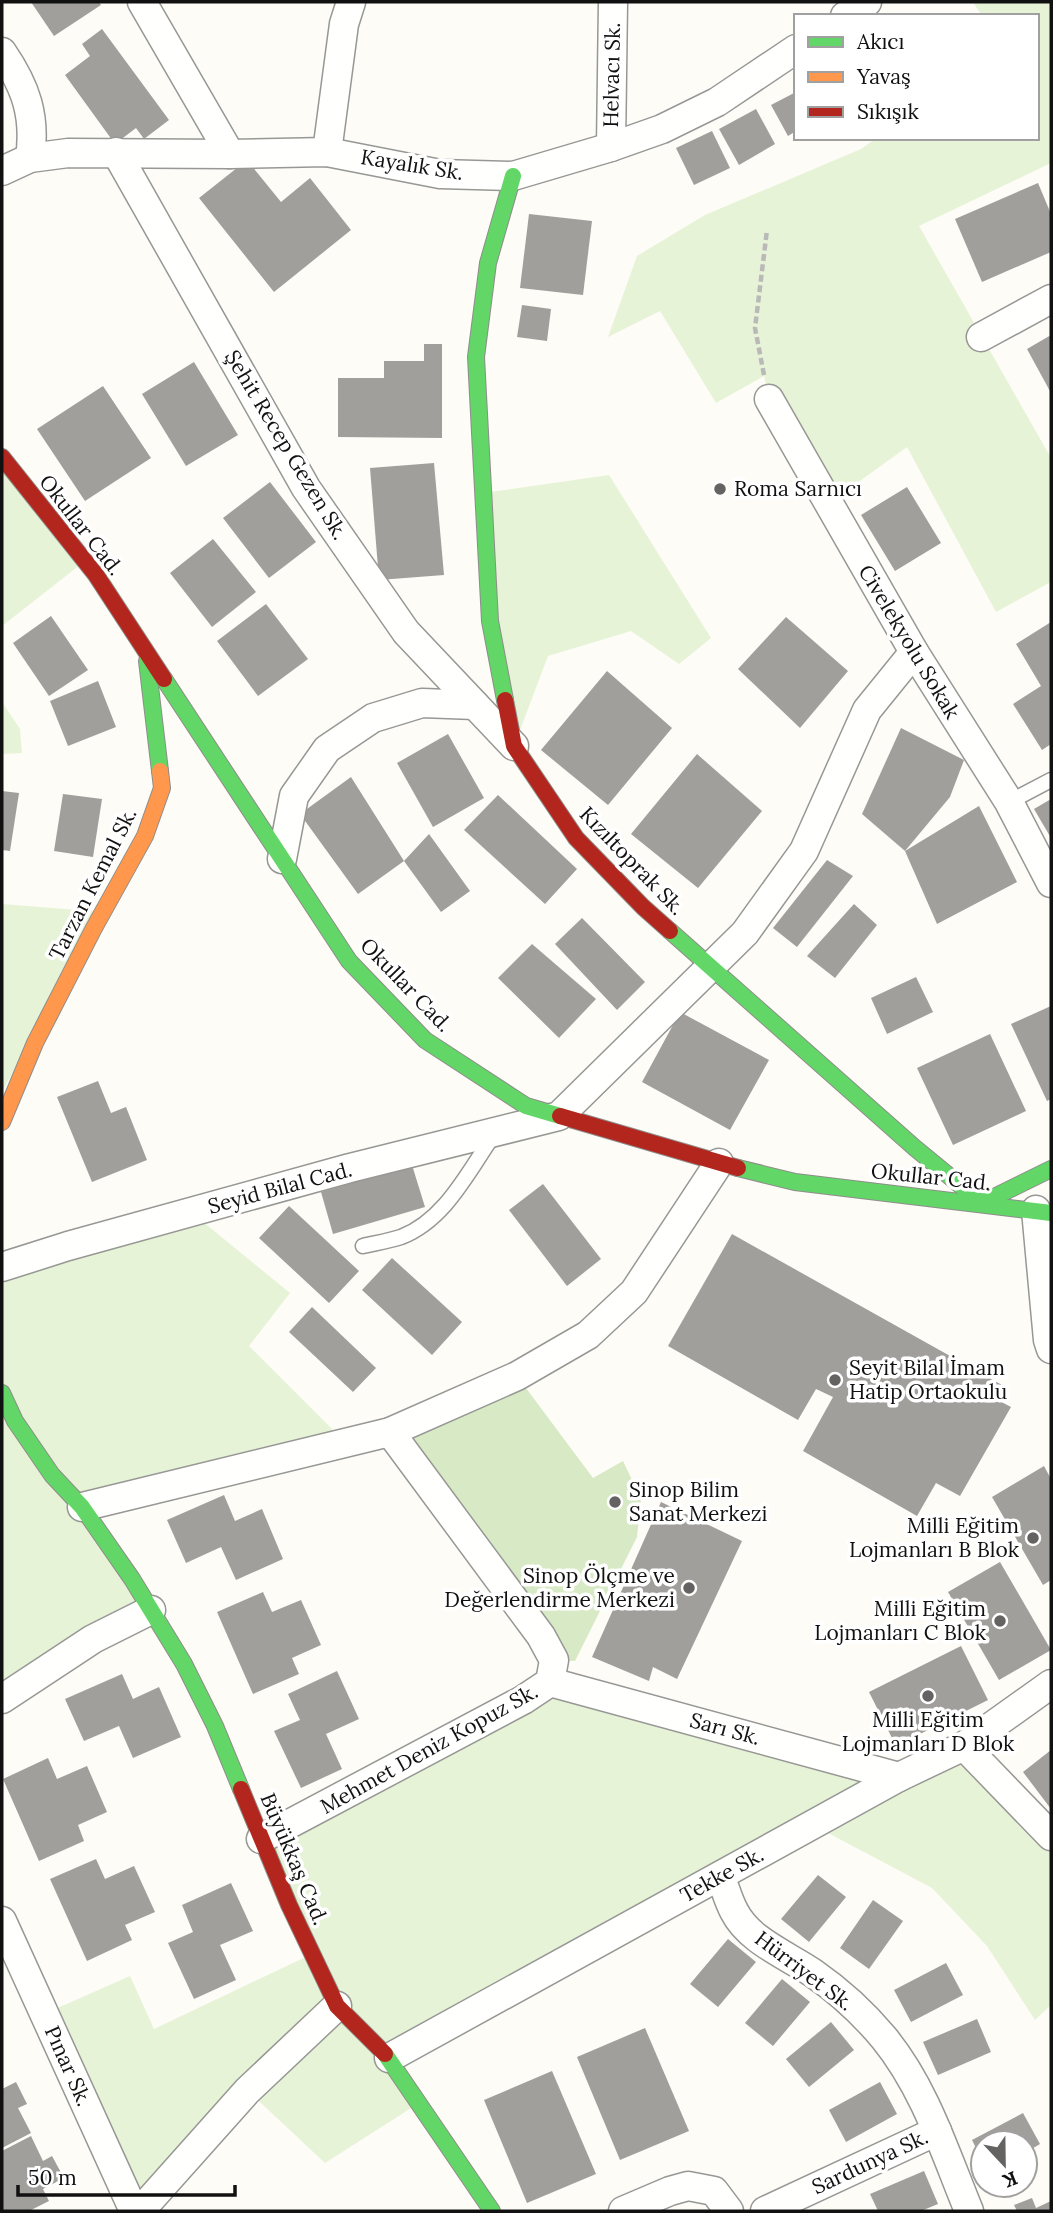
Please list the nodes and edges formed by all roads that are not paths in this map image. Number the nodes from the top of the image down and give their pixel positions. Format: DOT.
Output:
graph roads {
  1 [pos="142,2"];
  2 [pos="351,2"];
  3 [pos="613,2"];
  4 [pos="867,2"];
  5 [pos="848,14"];
  6 [pos="794,50"];
  7 [pos="2,52"];
  8 [pos="611,147"];
  9 [pos="116,152"];
  10 [pos="327,152"];
  11 [pos="230,154"];
  12 [pos="30,158"];
  13 [pos="2,171"];
  14 [pos="513,176"];
  15 [pos="1051,299"];
  16 [pos="981,337"];
  17 [pos="768,399"];
  18 [pos="3,463"];
  19 [pos="146,652"];
  20 [pos="914,652"];
  21 [pos="475,705"];
  22 [pos="514,746"];
  23 [pos="1051,780"];
  24 [pos="1009,802"];
  25 [pos="282,859"];
  26 [pos="1051,883"];
  27 [pos="709,966"];
  28 [pos="559,1116"];
  29 [pos="2,1122"];
  30 [pos="496,1132"];
  31 [pos="719,1163"];
  32 [pos="1051,1169"];
  33 [pos="982,1203"];
  34 [pos="1044,1211"];
  35 [pos="363,1246"];
  36 [pos="2,1267"];
  37 [pos="1051,1349"];
  38 [pos="2,1393"];
  39 [pos="390,1432"];
  40 [pos="82,1507"];
  41 [pos="151,1610"];
  42 [pos="550,1682"];
  43 [pos="1051,1684"];
  44 [pos="2,1699"];
  45 [pos="964,1746"];
  46 [pos="899,1777"];
  47 [pos="1051,1836"];
  48 [pos="261,1839"];
  49 [pos="720,1876"];
  50 [pos="2,1921"];
  51 [pos="337,2006"];
  52 [pos="389,2058"];
  53 [pos="937,2131"];
  54 [pos="134,2211"];
  55 [pos="140,2211"];
  56 [pos="492,2211"];
  57 [pos="623,2211"];
  58 [pos="729,2211"];
  59 [pos="765,2211"];
  60 [pos="969,2211"];
  1 -- 11 [label="street"];
  2 -- 10 [label="street"];
  3 -- 8 [label="street, Helvacı Sk."];
  4 -- 5 [label="street"];
  6 -- 8 [label="street, Kayalık Sk."];
  7 -- 12 [label="street"];
  8 -- 14 [label="street, Kayalık Sk."];
  9 -- 11 [label="street, Kayalık Sk."];
  9 -- 12 [label="street, Kayalık Sk."];
  9 -- 21 [label="street, Şehit Recep Gezen Sk."];
  10 -- 11 [label="street, Kayalık Sk."];
  10 -- 14 [label="street, Kayalık Sk."];
  12 -- 13 [label="street, Kayalık Sk."];
  14 -- 22 [label="street, Kızıltoprak Sk."];
  15 -- 16 [label="street"];
  17 -- 20 [label="street, Civelekyolu Sokak"];
  18 -- 19 [label="street, Okullar Cad."];
  19 -- 25 [label="street, Okullar Cad."];
  19 -- 29 [label="street, Tarzan Kemal Sk."];
  20 -- 24 [label="street, Civelekyolu Sokak"];
  20 -- 27 [label="street"];
  21 -- 22 [label="street, Şehit Recep Gezen Sk."];
  21 -- 25 [label="street"];
  22 -- 27 [label="street, Kızıltoprak Sk."];
  23 -- 24 [label="lane"];
  24 -- 26 [label="street, Civelekyolu Sokak"];
  25 -- 28 [label="street, Okullar Cad."];
  27 -- 28 [label="street"];
  27 -- 33 [label="street, Kızıltoprak Sk."];
  28 -- 30 [label="street, Seyid Bilal Cad."];
  28 -- 31 [label="street, Okullar Cad."];
  30 -- 35 [label="lane"];
  30 -- 36 [label="street, Seyid Bilal Cad."];
  31 -- 33 [label="street, Okullar Cad."];
  31 -- 39 [label="street"];
  32 -- 33 [label="street"];
  33 -- 34 [label="street, Okullar Cad."];
  34 -- 37 [label="street"];
  38 -- 40 [label="street"];
  39 -- 40 [label="street"];
  39 -- 42 [label="street, Mehmet Deniz Kopuz Sk."];
  40 -- 41 [label="street, Büyükkaş Cad."];
  41 -- 44 [label="street"];
  41 -- 48 [label="street, Büyükkaş Cad."];
  42 -- 46 [label="street, Sarı Sk."];
  42 -- 48 [label="street, Mehmet Deniz Kopuz Sk."];
  43 -- 45 [label="street, Tekke Sk."];
  45 -- 46 [label="street, Tekke Sk."];
  45 -- 47 [label="street"];
  46 -- 49 [label="street, Tekke Sk."];
  48 -- 51 [label="street, Büyükkaş Cad."];
  49 -- 52 [label="street, Tekke Sk."];
  49 -- 53 [label="street, Hürriyet Sk."];
  50 -- 54 [label="street, Pınar Sk."];
  51 -- 52 [label="street, Büyükkaş Cad."];
  51 -- 55 [label="street"];
  52 -- 56 [label="street, Büyükkaş Cad."];
  53 -- 59 [label="street, Sardunya Sk."];
  53 -- 60 [label="street, Hürriyet Sk."];
  57 -- 58 [label="street"];
}
